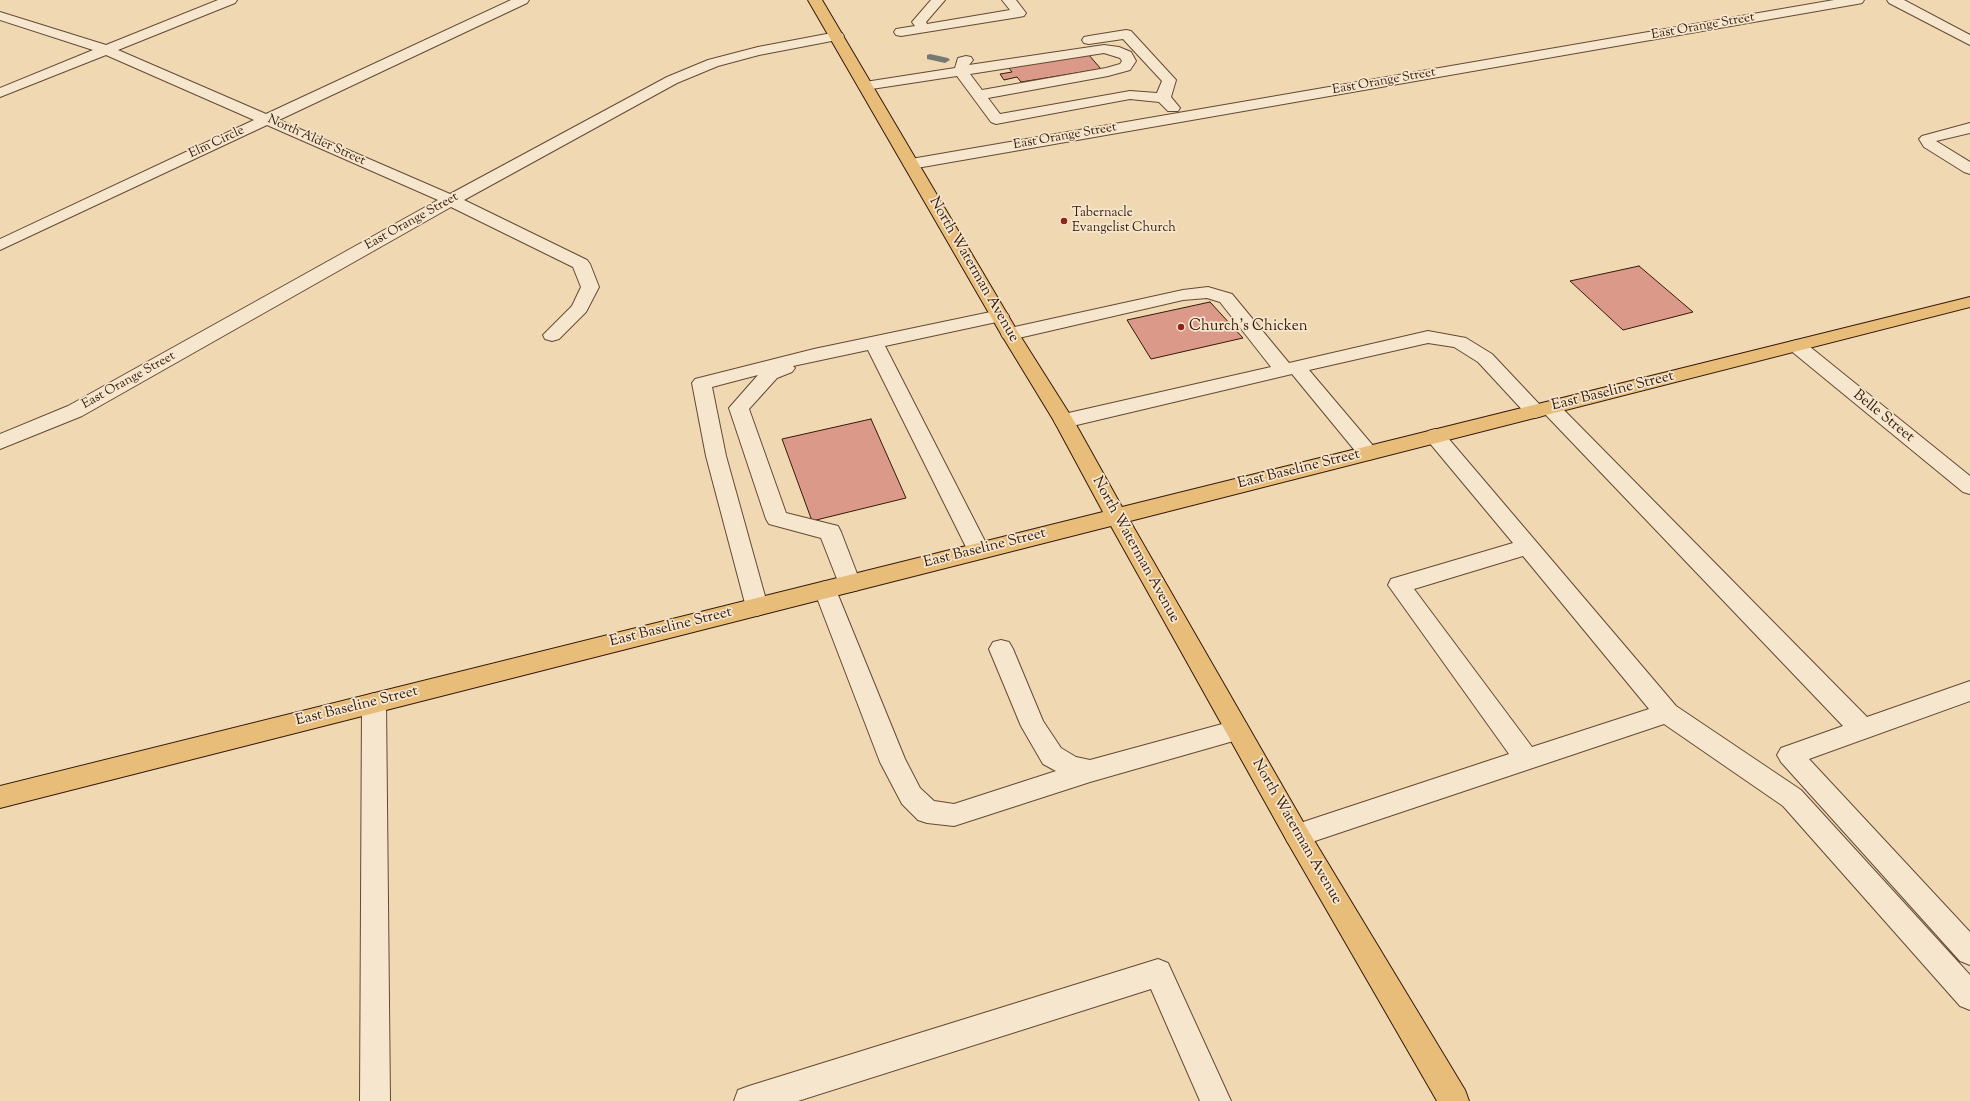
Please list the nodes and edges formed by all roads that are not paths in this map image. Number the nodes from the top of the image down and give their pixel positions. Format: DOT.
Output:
graph roads {
  1 [pos="230,0"];
  2 [pos="522,0"];
  3 [pos="816,0"];
  4 [pos="938,0"];
  5 [pos="1009,0"];
  6 [pos="1857,0"];
  7 [pos="1894,0"];
  8 [pos="0,16"];
  9 [pos="923,28"];
  10 [pos="901,32"];
  11 [pos="837,36"];
  12 [pos="1970,41"];
  13 [pos="106,50"];
  14 [pos="961,71"];
  15 [pos="865,86"];
  16 [pos="0,93"];
  17 [pos="979,95"];
  18 [pos="1164,98"];
  19 [pos="1181,117"];
  20 [pos="267,119"];
  21 [pos="1970,128"];
  22 [pos="911,164"];
  23 [pos="1970,169"];
  24 [pos="451,200"];
  25 [pos="0,245"];
  26 [pos="1970,302"];
  27 [pos="1000,316"];
  28 [pos="1010,334"];
  29 [pos="552,335"];
  30 [pos="874,343"];
  31 [pos="1797,346"];
  32 [pos="814,356"];
  33 [pos="1290,369"];
  34 [pos="1543,410"];
  35 [pos="1064,421"];
  36 [pos="1435,436"];
  37 [pos="0,442"];
  38 [pos="1368,453"];
  39 [pos="1970,488"];
  40 [pos="1117,516"];
  41 [pos="1528,547"];
  42 [pos="979,551"];
  43 [pos="850,584"];
  44 [pos="825,590"];
  45 [pos="757,607"];
  46 [pos="1001,649"];
  47 [pos="1970,691"];
  48 [pos="374,703"];
  49 [pos="1667,713"];
  50 [pos="1862,729"];
  51 [pos="1237,730"];
  52 [pos="1527,759"];
  53 [pos="1090,771"];
  54 [pos="0,797"];
  55 [pos="1297,835"];
  56 [pos="1970,952"];
  57 [pos="1970,996"];
  58 [pos="375,1101"];
  59 [pos="749,1101"];
  60 [pos="1216,1101"];
  61 [pos="1454,1101"];
  1 -- 13 [label="street"];
  2 -- 20 [label="street, Elm Circle"];
  3 -- 11 [label="main road, North Waterman Avenue"];
  4 -- 9 [label="street"];
  5 -- 9 [label="street"];
  6 -- 19 [label="street, East Orange Street"];
  7 -- 12 [label="street"];
  8 -- 13 [label="street, North Alder Street"];
  9 -- 10 [label="street"];
  11 -- 15 [label="main road, North Waterman Avenue"];
  11 -- 24 [label="street, East Orange Street"];
  13 -- 16 [label="street"];
  13 -- 20 [label="street, North Alder Street"];
  14 -- 15 [label="street"];
  14 -- 17 [label="street"];
  14 -- 17 [label="street"];
  14 -- 18 [label="street"];
  15 -- 22 [label="main road, North Waterman Avenue"];
  17 -- 18 [label="street"];
  18 -- 19 [label="street"];
  19 -- 22 [label="street, East Orange Street"];
  20 -- 24 [label="street, North Alder Street"];
  20 -- 25 [label="street, Elm Circle"];
  21 -- 23 [label="street"];
  22 -- 27 [label="main road, North Waterman Avenue"];
  24 -- 29 [label="street, North Alder Street"];
  24 -- 37 [label="street, East Orange Street"];
  26 -- 31 [label="main road, East Baseline Street"];
  27 -- 28 [label="main road, North Waterman Avenue"];
  27 -- 30 [label="street"];
  28 -- 33 [label="street"];
  28 -- 35 [label="main road, North Waterman Avenue"];
  30 -- 32 [label="street"];
  30 -- 42 [label="street"];
  31 -- 34 [label="main road, East Baseline Street"];
  31 -- 39 [label="street, Belle Street"];
  32 -- 43 [label="street"];
  32 -- 45 [label="street"];
  33 -- 34 [label="street"];
  33 -- 35 [label="street"];
  33 -- 38 [label="street"];
  34 -- 36 [label="main road, East Baseline Street"];
  34 -- 50 [label="street"];
  35 -- 40 [label="main road, North Waterman Avenue"];
  36 -- 38 [label="main road, East Baseline Street"];
  36 -- 41 [label="street"];
  38 -- 40 [label="main road, East Baseline Street"];
  40 -- 42 [label="main road, East Baseline Street"];
  40 -- 51 [label="main road, North Waterman Avenue"];
  41 -- 49 [label="street"];
  41 -- 52 [label="street"];
  42 -- 43 [label="main road, East Baseline Street"];
  43 -- 44 [label="main road, East Baseline Street"];
  44 -- 45 [label="main road, East Baseline Street"];
  44 -- 53 [label="street"];
  45 -- 48 [label="main road, East Baseline Street"];
  46 -- 53 [label="street"];
  47 -- 50 [label="street"];
  48 -- 54 [label="main road, East Baseline Street"];
  48 -- 58 [label="street"];
  49 -- 52 [label="street"];
  49 -- 57 [label="street"];
  50 -- 56 [label="street"];
  51 -- 53 [label="street"];
  51 -- 55 [label="main road, North Waterman Avenue"];
  52 -- 55 [label="street"];
  55 -- 61 [label="main road, North Waterman Avenue"];
  59 -- 60 [label="street"];
}
